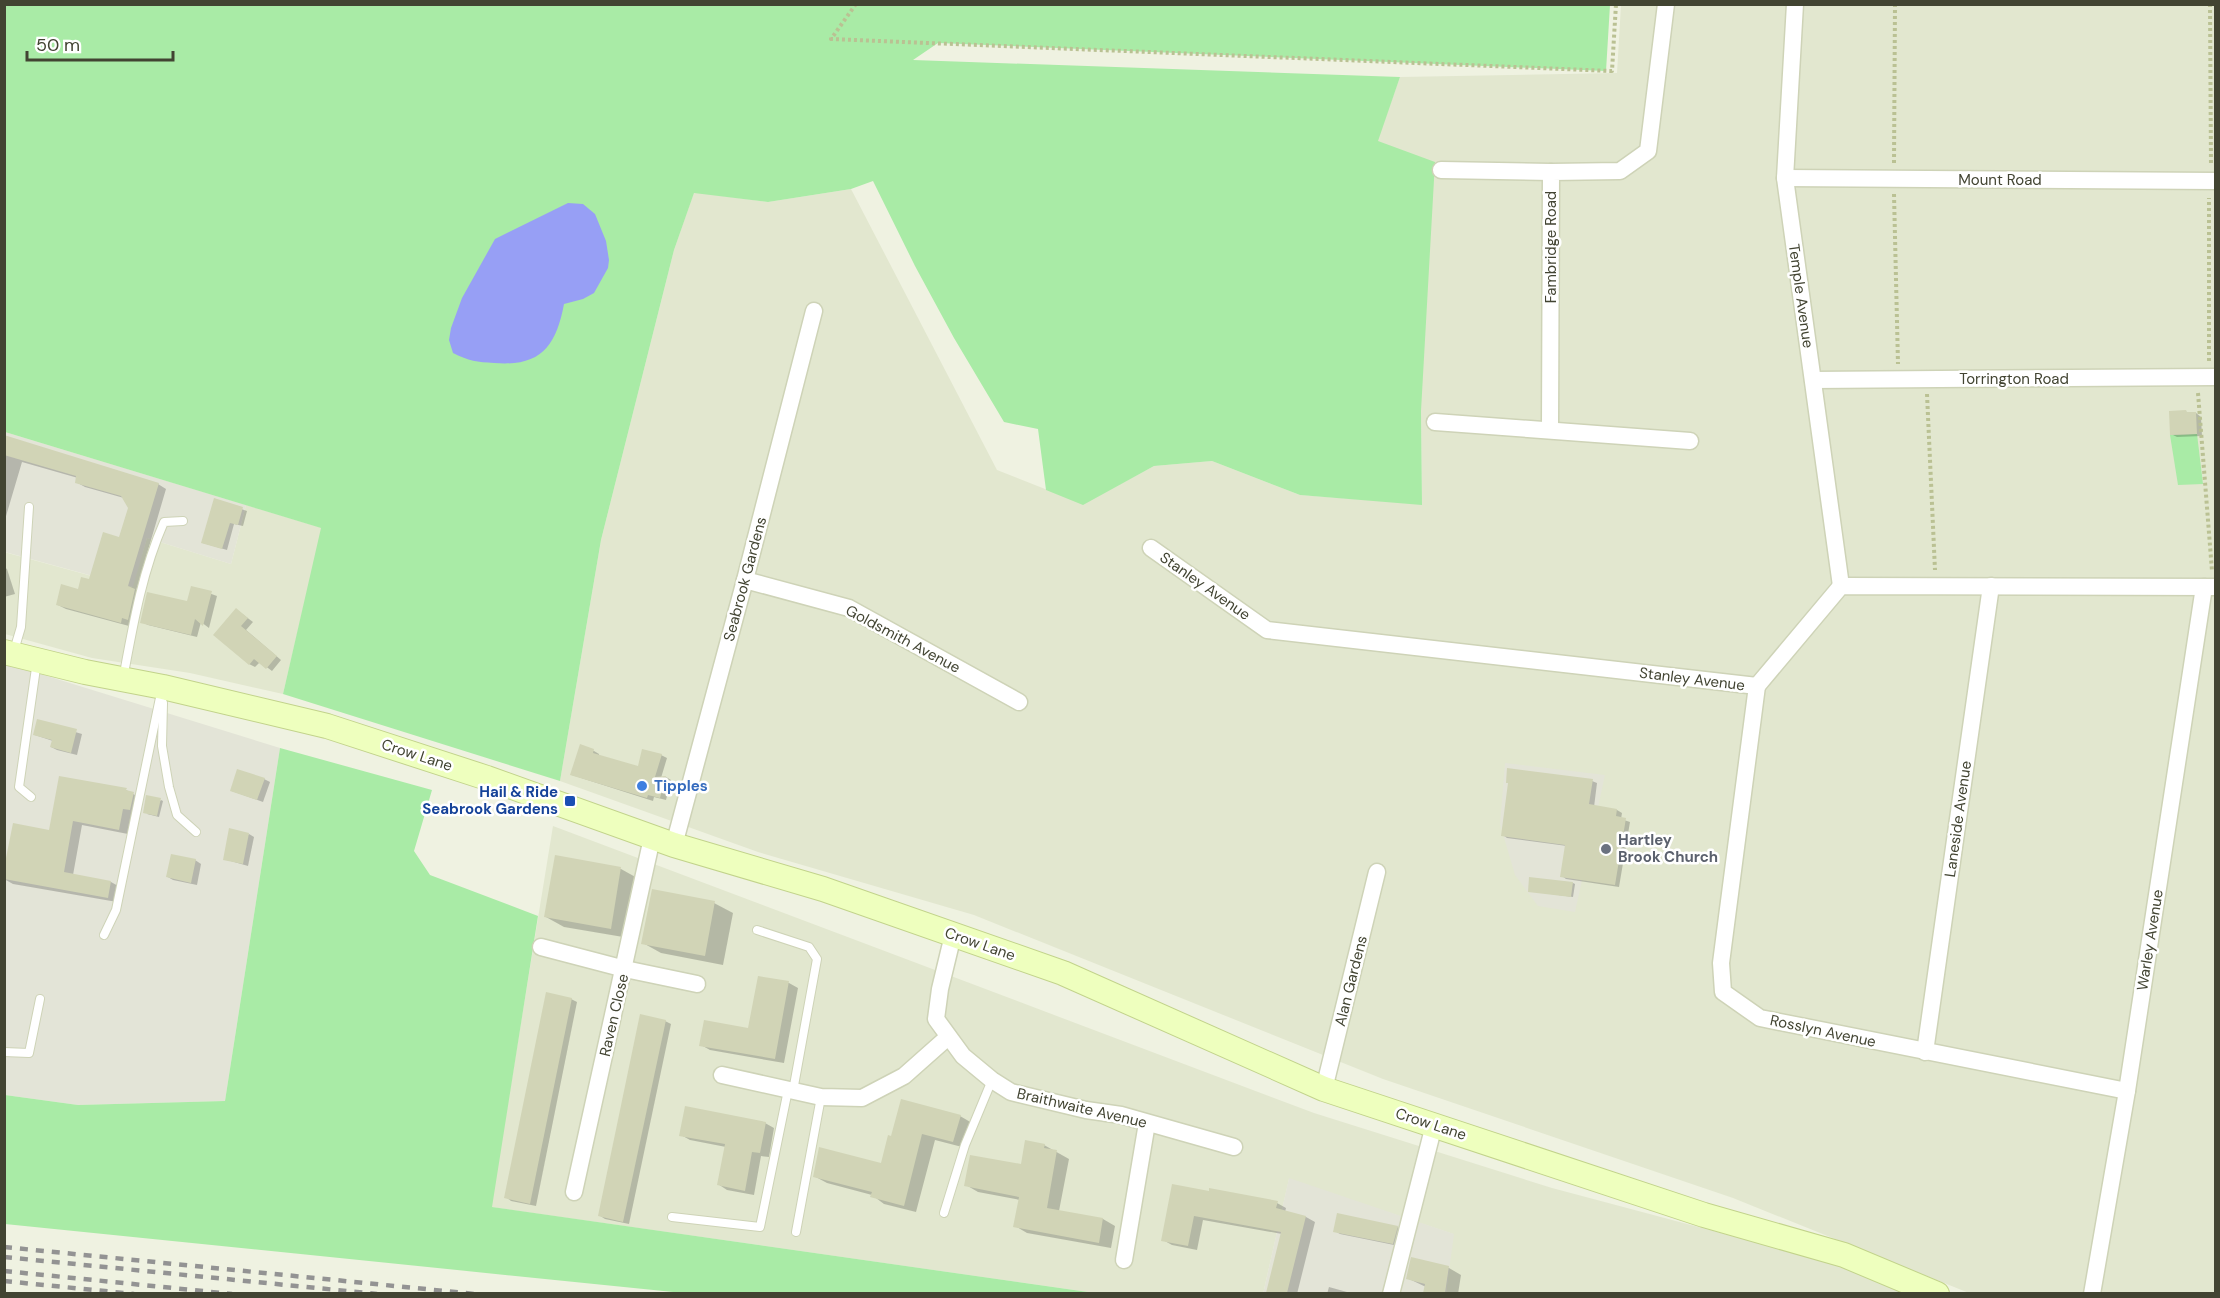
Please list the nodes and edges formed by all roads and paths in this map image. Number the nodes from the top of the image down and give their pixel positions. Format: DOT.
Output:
graph roads {
  1 [pos="856,4"];
  2 [pos="1616,4"];
  3 [pos="1666,4"];
  4 [pos="1795,4"];
  5 [pos="1895,4"];
  6 [pos="2210,4"];
  7 [pos="1441,170"];
  8 [pos="1551,172"];
  9 [pos="1785,178"];
  10 [pos="1894,179"];
  11 [pos="2213,181"];
  12 [pos="814,311"];
  13 [pos="2208,377"];
  14 [pos="1927,379"];
  15 [pos="1813,380"];
  16 [pos="1899,380"];
  17 [pos="1435,422"];
  18 [pos="1550,429"];
  19 [pos="1690,441"];
  20 [pos="29,507"];
  21 [pos="183,520"];
  22 [pos="1151,548"];
  23 [pos="745,580"];
  24 [pos="1936,585"];
  25 [pos="1841,586"];
  26 [pos="1991,586"];
  27 [pos="2211,587"];
  28 [pos="9,653"];
  29 [pos="37,660"];
  30 [pos="123,679"];
  31 [pos="1756,686"];
  32 [pos="162,687"];
  33 [pos="1019,702"];
  34 [pos="31,797"];
  35 [pos="196,832"];
  36 [pos="663,841"];
  37 [pos="1377,872"];
  38 [pos="757,930"];
  39 [pos="104,935"];
  40 [pos="953,935"];
  41 [pos="541,947"];
  42 [pos="625,969"];
  43 [pos="697,984"];
  44 [pos="40,999"];
  45 [pos="948,1036"];
  46 [pos="4,1052"];
  47 [pos="1925,1052"];
  48 [pos="722,1075"];
  49 [pos="992,1080"];
  50 [pos="1324,1089"];
  51 [pos="790,1090"];
  52 [pos="2127,1091"];
  53 [pos="821,1097"];
  54 [pos="1147,1123"];
  55 [pos="1434,1125"];
  56 [pos="1233,1147"];
  57 [pos="574,1192"];
  58 [pos="944,1213"];
  59 [pos="672,1217"];
  60 [pos="796,1232"];
  61 [pos="1124,1260"];
  62 [pos="1391,1293"];
  63 [pos="1936,1293"];
  64 [pos="2092,1293"];
  1 -- 2 [label="path"];
  3 -- 8 [label="street, Fambridge Road"];
  4 -- 9 [label="street, Temple Avenue"];
  5 -- 10 [label="path"];
  6 -- 11 [label="path"];
  7 -- 8 [label="street"];
  8 -- 18 [label="street, Fambridge Road"];
  9 -- 10 [label="street, Mount Road"];
  9 -- 15 [label="street, Temple Avenue"];
  10 -- 11 [label="street, Mount Road"];
  10 -- 16 [label="path"];
  11 -- 13 [label="path"];
  12 -- 23 [label="street, Seabrook Gardens"];
  13 -- 14 [label="street, Torrington Road"];
  13 -- 27 [label="path"];
  14 -- 16 [label="street, Torrington Road"];
  14 -- 24 [label="path"];
  15 -- 16 [label="street, Torrington Road"];
  15 -- 25 [label="street, Temple Avenue"];
  17 -- 18 [label="street"];
  18 -- 19 [label="street"];
  20 -- 28 [label="lane"];
  21 -- 30 [label="lane"];
  22 -- 31 [label="street, Stanley Avenue"];
  23 -- 33 [label="street, Goldsmith Avenue"];
  23 -- 36 [label="street, Seabrook Gardens"];
  24 -- 25 [label="street"];
  24 -- 26 [label="street"];
  25 -- 31 [label="street, Stanley Avenue"];
  26 -- 27 [label="street"];
  26 -- 47 [label="street, Laneside Avenue"];
  27 -- 52 [label="street, Warley Avenue"];
  28 -- 29 [label="street, Crow Lane"];
  29 -- 30 [label="street, Crow Lane"];
  29 -- 34 [label="lane"];
  30 -- 32 [label="street, Crow Lane"];
  31 -- 47 [label="street, Rosslyn Avenue"];
  32 -- 35 [label="lane"];
  32 -- 36 [label="street, Crow Lane"];
  32 -- 39 [label="lane"];
  36 -- 40 [label="street, Crow Lane"];
  36 -- 42 [label="street, Raven Close"];
  37 -- 50 [label="street, Alan Gardens"];
  38 -- 51 [label="lane"];
  40 -- 45 [label="street, Braithwaite Avenue"];
  40 -- 50 [label="street, Crow Lane"];
  41 -- 42 [label="street"];
  42 -- 43 [label="street"];
  42 -- 57 [label="street, Raven Close"];
  44 -- 46 [label="lane"];
  45 -- 49 [label="street, Braithwaite Avenue"];
  45 -- 53 [label="street"];
  47 -- 52 [label="street, Rosslyn Avenue"];
  48 -- 51 [label="street"];
  49 -- 54 [label="street, Braithwaite Avenue"];
  49 -- 58 [label="lane"];
  50 -- 55 [label="street, Crow Lane"];
  51 -- 53 [label="street"];
  51 -- 59 [label="lane"];
  52 -- 64 [label="street, Warley Avenue"];
  53 -- 60 [label="lane"];
  54 -- 56 [label="street, Braithwaite Avenue"];
  54 -- 61 [label="street"];
  55 -- 62 [label="street"];
  55 -- 63 [label="street, Crow Lane"];
}
